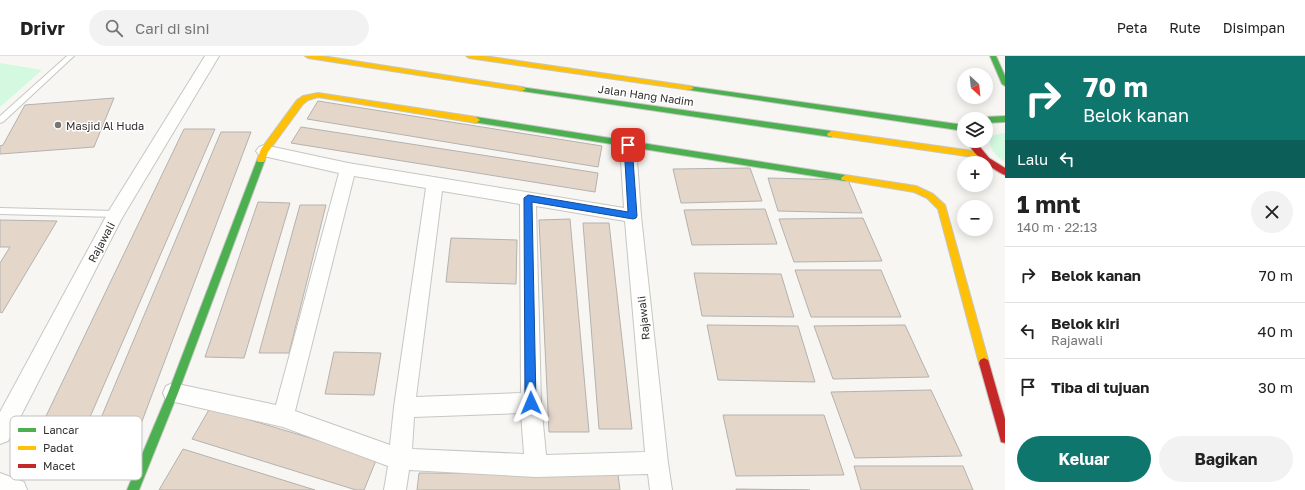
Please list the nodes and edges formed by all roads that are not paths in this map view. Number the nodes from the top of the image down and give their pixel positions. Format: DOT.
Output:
graph roads {
  1 [pos="71,56"];
  2 [pos="212,56"];
  3 [pos="308,56"];
  4 [pos="469,56"];
  5 [pos="993,56"];
  6 [pos="1005,84"];
  7 [pos="1005,119"];
  8 [pos="0,120"];
  9 [pos="993,120"];
  10 [pos="957,127"];
  11 [pos="628,145"];
  12 [pos="976,148"];
  13 [pos="264,151"];
  14 [pos="980,155"];
  15 [pos="348,169"];
  16 [pos="1005,172"];
  17 [pos="435,184"];
  18 [pos="528,198"];
  19 [pos="0,211"];
  20 [pos="116,214"];
  21 [pos="633,216"];
  22 [pos="173,393"];
  23 [pos="531,403"];
  24 [pos="404,407"];
  25 [pos="283,417"];
  26 [pos="0,433"];
  27 [pos="1005,438"];
  28 [pos="400,459"];
  29 [pos="657,463"];
  30 [pos="536,466"];
  31 [pos="142,468"];
  32 [pos="137,480"];
  33 [pos="0,484"];
  34 [pos="16,490"];
  35 [pos="133,490"];
  36 [pos="395,490"];
  37 [pos="661,490"];
  1 -- 8 [label="lane"];
  2 -- 20 [label="street, Rajawali"];
  3 -- 14 [label="street, Jalan Hang Nadim"];
  4 -- 10 [label="street, Jalan Hang Nadim"];
  5 -- 6 [label="street"];
  7 -- 9 [label="street"];
  11 -- 13 [label="street"];
  11 -- 21 [label="street, Rajawali"];
  11 -- 27 [label="street"];
  12 -- 14 [label="street"];
  13 -- 15 [label="street"];
  13 -- 22 [label="street"];
  14 -- 16 [label="street"];
  15 -- 17 [label="street"];
  15 -- 25 [label="street"];
  17 -- 18 [label="street"];
  17 -- 24 [label="street"];
  18 -- 21 [label="street"];
  18 -- 23 [label="street"];
  19 -- 20 [label="lane"];
  20 -- 26 [label="street, Rajawali"];
  21 -- 29 [label="street, Rajawali"];
  22 -- 25 [label="street"];
  22 -- 31 [label="street"];
  23 -- 24 [label="street"];
  23 -- 30 [label="street"];
  24 -- 28 [label="street"];
  25 -- 28 [label="street"];
  28 -- 30 [label="street"];
  28 -- 36 [label="street"];
  29 -- 30 [label="street"];
  29 -- 37 [label="street, Rajawali"];
  32 -- 35 [label="street"];
  33 -- 34 [label="street"];
}
